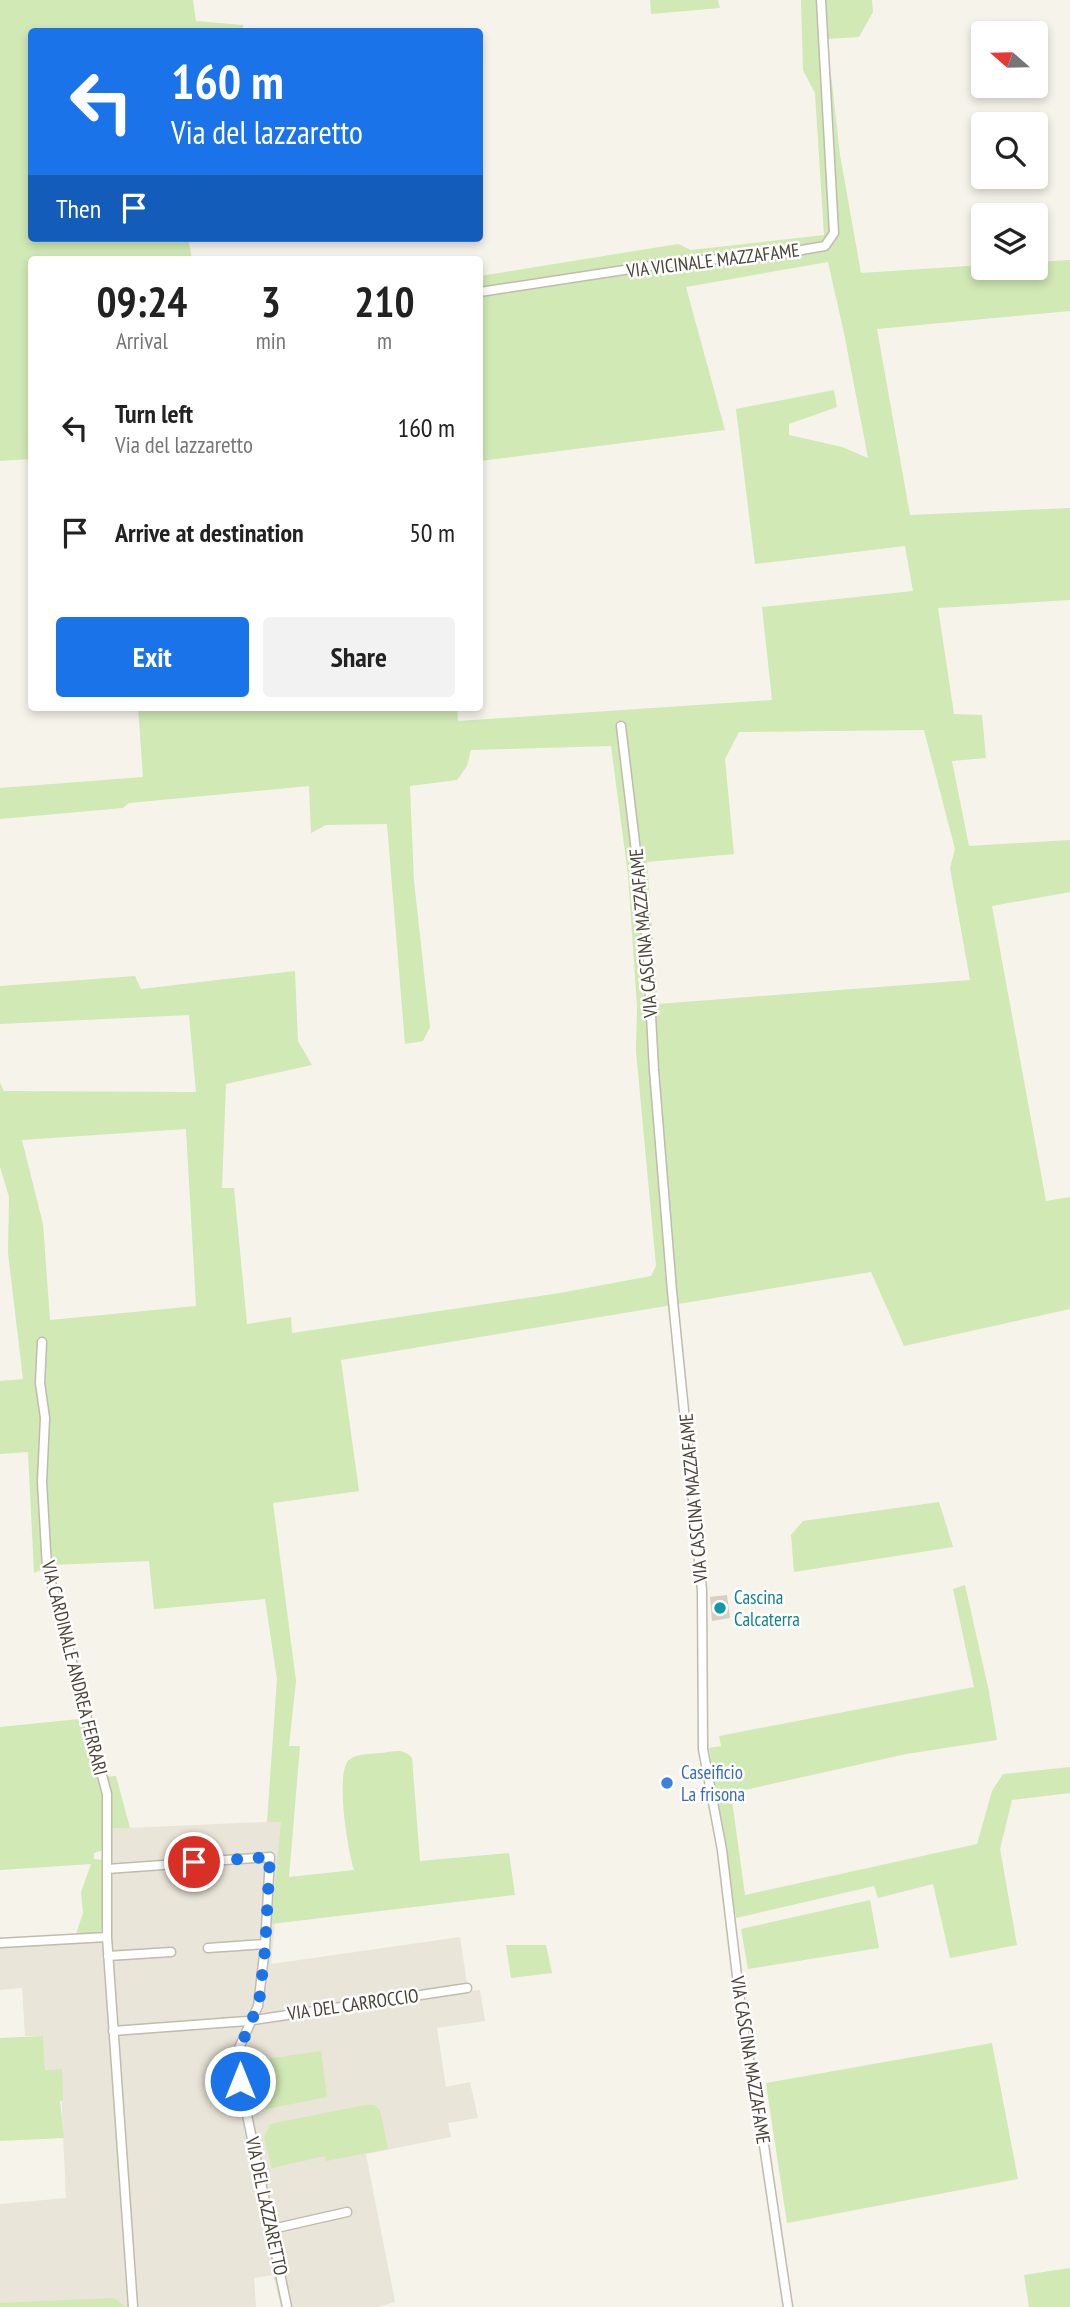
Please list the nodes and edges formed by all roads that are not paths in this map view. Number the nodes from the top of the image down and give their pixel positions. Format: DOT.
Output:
graph roads {
  1 [pos="821,0"];
  2 [pos="483,292"];
  3 [pos="621,726"];
  4 [pos="42,1342"];
  5 [pos="194,1862"];
  6 [pos="163,1865"];
  7 [pos="107,1869"];
  8 [pos="107,1937"];
  9 [pos="0,1944"];
  10 [pos="265,1944"];
  11 [pos="208,1948"];
  12 [pos="171,1952"];
  13 [pos="108,1956"];
  14 [pos="467,1987"];
  15 [pos="251,2020"];
  16 [pos="113,2031"];
  17 [pos="347,2212"];
  18 [pos="272,2229"];
  19 [pos="133,2307"];
  20 [pos="287,2307"];
  21 [pos="788,2307"];
  1 -- 2 [label="street, VIA VICINALE MAZZAFAME"];
  3 -- 21 [label="street, VIA CASCINA MAZZAFAME"];
  4 -- 7 [label="street, VIA CARDINALE ANDREA FERRARI"];
  5 -- 10 [label="street, VIA DEL LAZZARETTO"];
  6 -- 7 [label="street"];
  7 -- 8 [label="street, VIA CARDINALE ANDREA FERRARI"];
  8 -- 9 [label="street"];
  8 -- 13 [label="street, VIA CARDINALE ANDREA FERRARI"];
  10 -- 11 [label="street"];
  10 -- 15 [label="street, VIA DEL LAZZARETTO"];
  12 -- 13 [label="street"];
  13 -- 16 [label="street, VIA CARDINALE ANDREA FERRARI"];
  14 -- 15 [label="street, VIA DEL CARROCCIO"];
  15 -- 16 [label="street, VIA DEL CARROCCIO"];
  15 -- 18 [label="street, VIA DEL LAZZARETTO"];
  16 -- 19 [label="street, VIA CARDINALE ANDREA FERRARI"];
  17 -- 18 [label="street"];
  18 -- 20 [label="street, VIA DEL LAZZARETTO"];
}
